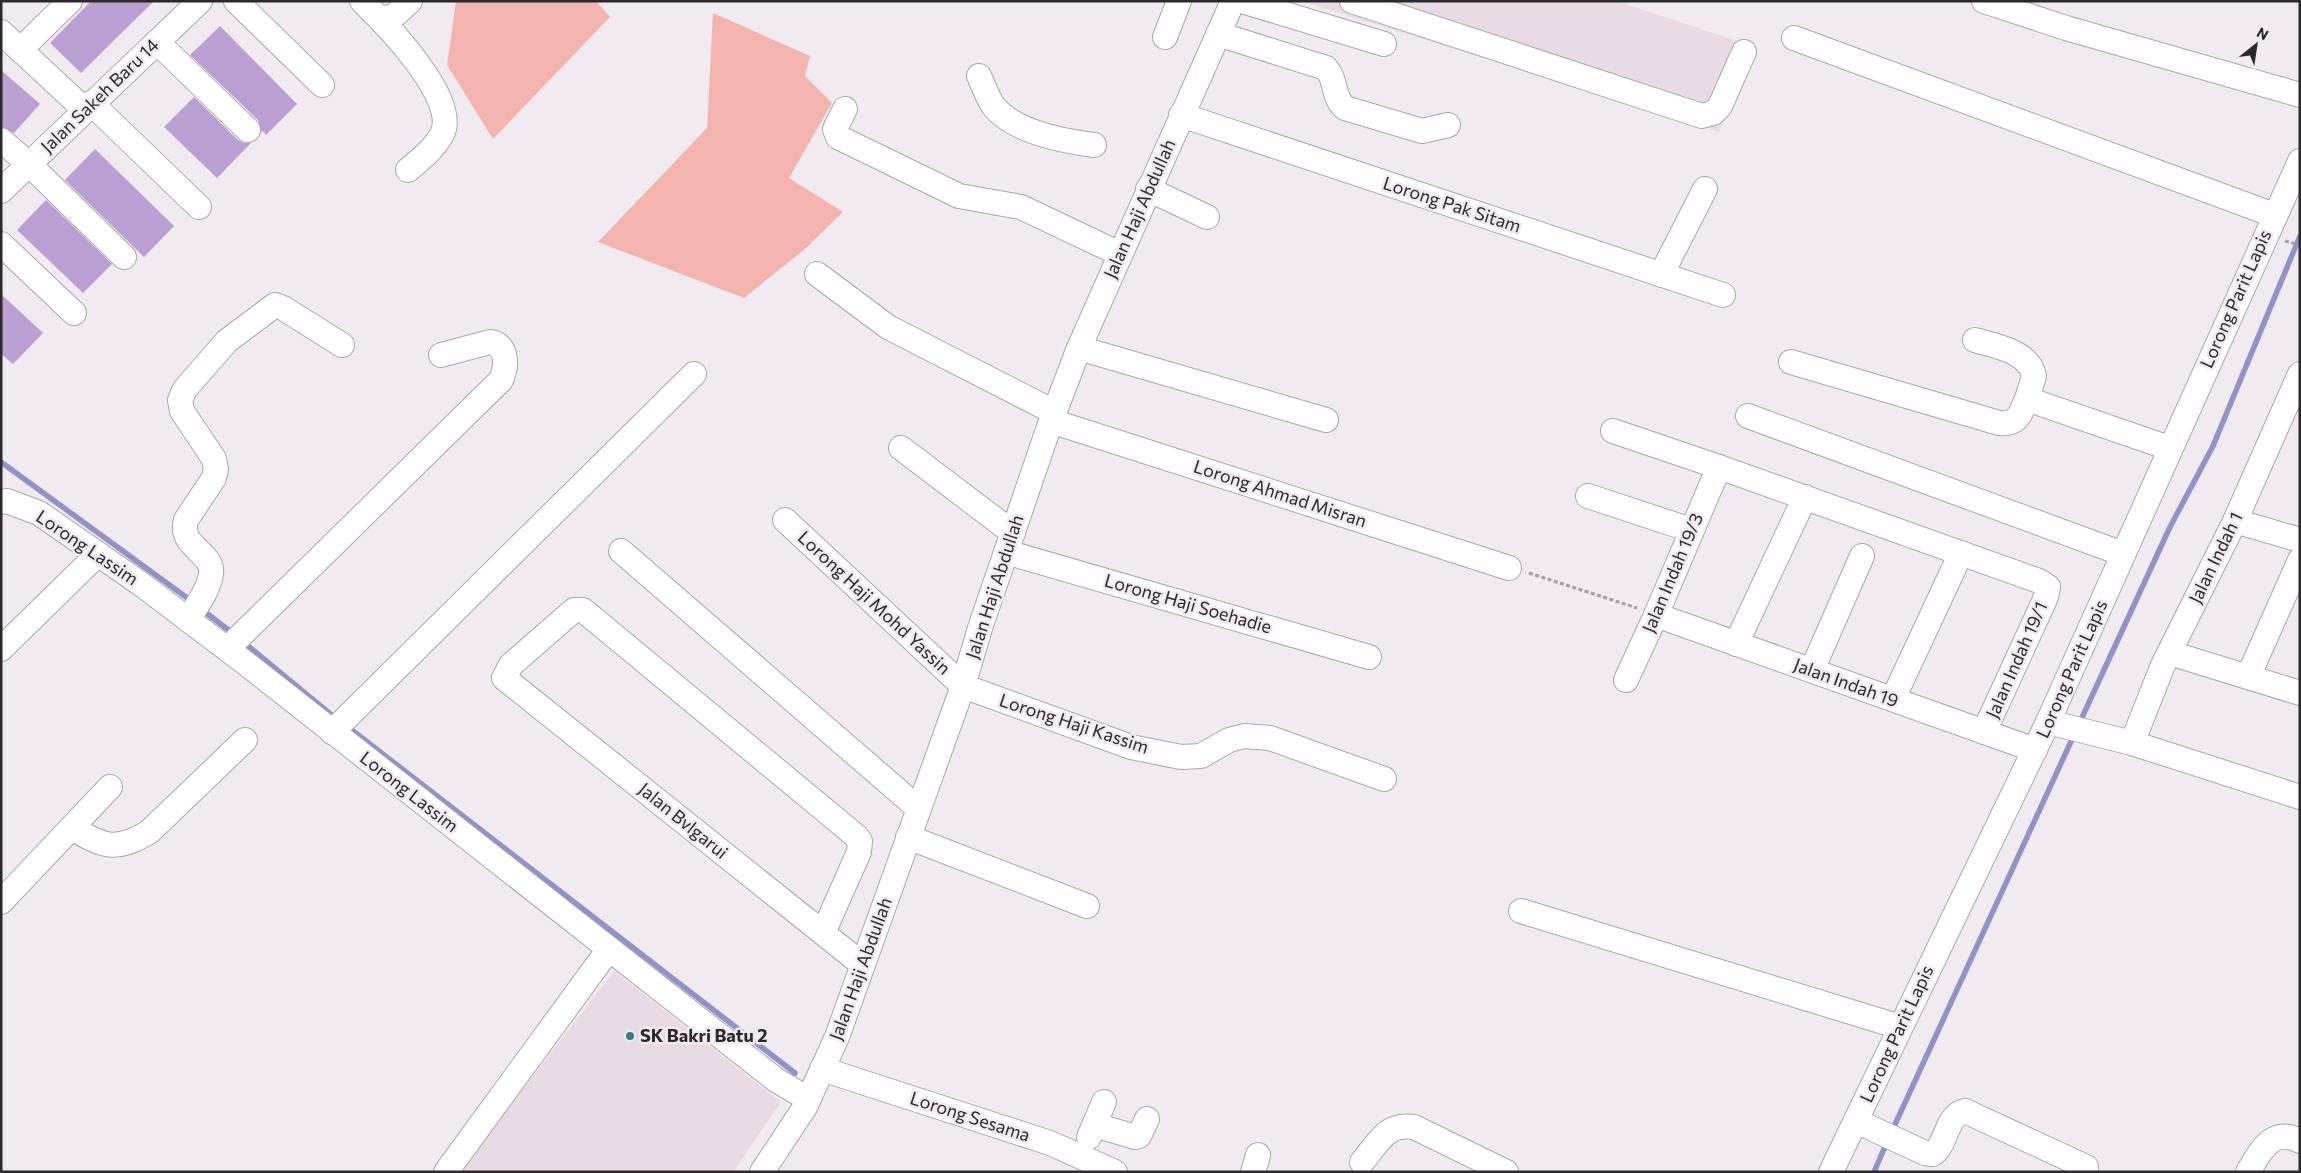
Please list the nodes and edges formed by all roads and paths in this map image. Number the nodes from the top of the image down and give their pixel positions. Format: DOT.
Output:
graph roads {
  1 [pos="70,1"];
  2 [pos="200,1"];
  3 [pos="236,1"];
  4 [pos="362,1"];
  5 [pos="410,1"];
  6 [pos="1179,1"];
  7 [pos="1233,1"];
  8 [pos="1242,1"];
  9 [pos="1352,1"];
  10 [pos="1984,1"];
  11 [pos="380,18"];
  12 [pos="1,32"];
  13 [pos="1218,34"];
  14 [pos="1165,36"];
  15 [pos="1794,38"];
  16 [pos="156,42"];
  17 [pos="1384,44"];
  18 [pos="20,50"];
  19 [pos="1744,52"];
  20 [pos="980,76"];
  21 [pos="322,85"];
  22 [pos="2300,95"];
  23 [pos="88,106"];
  24 [pos="845,109"];
  25 [pos="1181,115"];
  26 [pos="1448,125"];
  27 [pos="248,130"];
  28 [pos="1,140"];
  29 [pos="1094,145"];
  30 [pos="2300,161"];
  31 [pos="29,164"];
  32 [pos="408,170"];
  33 [pos="1148,189"];
  34 [pos="1705,189"];
  35 [pos="1,192"];
  36 [pos="199,207"];
  37 [pos="2274,215"];
  38 [pos="1207,217"];
  39 [pos="2289,242"];
  40 [pos="1,244"];
  41 [pos="2300,245"];
  42 [pos="1120,254"];
  43 [pos="124,257"];
  44 [pos="817,274"];
  45 [pos="1662,275"];
  46 [pos="1723,295"];
  47 [pos="74,313"];
  48 [pos="1975,340"];
  49 [pos="342,345"];
  50 [pos="1079,348"];
  51 [pos="441,355"];
  52 [pos="1791,362"];
  53 [pos="694,374"];
  54 [pos="2300,374"];
  55 [pos="2026,399"];
  56 [pos="1748,416"];
  57 [pos="1053,417"];
  58 [pos="1326,420"];
  59 [pos="1613,431"];
  60 [pos="901,448"];
  61 [pos="2169,448"];
  62 [pos="1719,467"];
  63 [pos="1588,496"];
  64 [pos="1805,498"];
  65 [pos="1,502"];
  66 [pos="785,520"];
  67 [pos="2235,521"];
  68 [pos="1691,530"];
  69 [pos="2300,540"];
  70 [pos="1010,542"];
  71 [pos="621,551"];
  72 [pos="98,554"];
  73 [pos="1961,554"];
  74 [pos="2123,554"];
  75 [pos="1862,556"];
  76 [pos="2300,560"];
  77 [pos="1509,568"];
  78 [pos="1656,615"];
  79 [pos="188,620"];
  80 [pos="1736,644"];
  81 [pos="1,649"];
  82 [pos="227,649"];
  83 [pos="2170,652"];
  84 [pos="1369,657"];
  85 [pos="1812,670"];
  86 [pos="2248,677"];
  87 [pos="1626,680"];
  88 [pos="962,686"];
  89 [pos="2300,693"];
  90 [pos="1893,700"];
  91 [pos="2058,725"];
  92 [pos="332,732"];
  93 [pos="1984,732"];
  94 [pos="245,740"];
  95 [pos="2132,743"];
  96 [pos="2035,750"];
  97 [pos="1384,779"];
  98 [pos="110,787"];
  99 [pos="2300,797"];
  100 [pos="919,809"];
  101 [pos="72,828"];
  102 [pos="908,837"];
  103 [pos="1,902"];
  104 [pos="1088,906"];
  105 [pos="1521,911"];
  106 [pos="823,933"];
  107 [pos="609,949"];
  108 [pos="863,965"];
  109 [pos="1900,1028"];
  110 [pos="822,1069"];
  111 [pos="808,1099"];
  112 [pos="1104,1102"];
  113 [pos="1146,1119"];
  114 [pos="1856,1122"];
  115 [pos="1095,1125"];
  116 [pos="2300,1141"];
  117 [pos="1079,1156"];
  118 [pos="1362,1162"];
  119 [pos="2086,1167"];
  120 [pos="446,1172"];
  121 [pos="762,1172"];
  122 [pos="1115,1172"];
  123 [pos="1506,1172"];
  124 [pos="1832,1172"];
  125 [pos="2248,1172"];
  1 -- 18 [label="street"];
  2 -- 16 [label="street, Jalan Sakeh Baru 14"];
  3 -- 21 [label="street"];
  4 -- 11 [label="street"];
  5 -- 11 [label="street"];
  6 -- 14 [label="street"];
  7 -- 13 [label="street, Jalan Haji Abdullah"];
  8 -- 17 [label="street"];
  9 -- 19 [label="street"];
  10 -- 22 [label="street"];
  11 -- 32 [label="street"];
  12 -- 18 [label="street"];
  13 -- 25 [label="street, Jalan Haji Abdullah"];
  13 -- 26 [label="street"];
  15 -- 37 [label="street"];
  16 -- 23 [label="street, Jalan Sakeh Baru 14"];
  16 -- 27 [label="street"];
  18 -- 23 [label="street"];
  20 -- 29 [label="street"];
  23 -- 31 [label="street, Jalan Sakeh Baru 14"];
  23 -- 36 [label="street"];
  24 -- 42 [label="street"];
  25 -- 33 [label="street, Jalan Haji Abdullah"];
  25 -- 45 [label="street, Lorong Pak Sitam"];
  28 -- 31 [label="street"];
  30 -- 37 [label="street, Lorong Parit Lapis"];
  31 -- 35 [label="street, Jalan Sakeh Baru 14"];
  31 -- 43 [label="street"];
  33 -- 38 [label="street"];
  33 -- 42 [label="street, Jalan Haji Abdullah"];
  34 -- 45 [label="street"];
  37 -- 61 [label="street, Lorong Parit Lapis"];
  39 -- 41 [label="path"];
  40 -- 47 [label="street"];
  42 -- 50 [label="street, Jalan Haji Abdullah"];
  44 -- 57 [label="street, Lorong Ahmad Misran"];
  45 -- 46 [label="street, Lorong Pak Sitam"];
  48 -- 55 [label="street"];
  49 -- 79 [label="street"];
  50 -- 57 [label="street, Jalan Haji Abdullah"];
  50 -- 58 [label="street"];
  51 -- 82 [label="street"];
  52 -- 55 [label="street"];
  53 -- 92 [label="street"];
  54 -- 67 [label="street, Jalan Indah 1"];
  55 -- 61 [label="street"];
  56 -- 74 [label="street"];
  57 -- 70 [label="street, Jalan Haji Abdullah"];
  57 -- 77 [label="street, Lorong Ahmad Misran"];
  59 -- 62 [label="street"];
  60 -- 70 [label="street"];
  61 -- 74 [label="street, Lorong Parit Lapis"];
  62 -- 64 [label="street"];
  62 -- 68 [label="street, Jalan Indah 19/3"];
  63 -- 68 [label="street"];
  64 -- 73 [label="street"];
  64 -- 80 [label="street"];
  65 -- 72 [label="street, Lorong Lassim"];
  66 -- 88 [label="street, Lorong Haji Mohd Yassin"];
  67 -- 69 [label="street"];
  67 -- 83 [label="street, Jalan Indah 1"];
  68 -- 78 [label="street, Jalan Indah 19/3"];
  70 -- 84 [label="street, Lorong Haji Soehadie"];
  70 -- 88 [label="street, Jalan Haji Abdullah"];
  71 -- 100 [label="street"];
  72 -- 79 [label="street, Lorong Lassim"];
  72 -- 81 [label="street"];
  73 -- 90 [label="street"];
  73 -- 93 [label="street, Jalan Indah 19/1"];
  74 -- 91 [label="street, Lorong Parit Lapis"];
  75 -- 85 [label="street"];
  76 -- 86 [label="street"];
  77 -- 78 [label="path"];
  78 -- 80 [label="street, Jalan Indah 19"];
  78 -- 87 [label="street, Jalan Indah 19/3"];
  79 -- 82 [label="street, Lorong Lassim"];
  80 -- 85 [label="street, Jalan Indah 19"];
  82 -- 92 [label="street, Lorong Lassim"];
  83 -- 86 [label="street"];
  83 -- 95 [label="street, Jalan Indah 1"];
  85 -- 90 [label="street, Jalan Indah 19"];
  86 -- 89 [label="street"];
  88 -- 97 [label="street, Lorong Haji Kassim"];
  88 -- 100 [label="street, Jalan Haji Abdullah"];
  90 -- 93 [label="street, Jalan Indah 19"];
  91 -- 95 [label="street"];
  91 -- 96 [label="street, Lorong Parit Lapis"];
  92 -- 107 [label="street, Lorong Lassim"];
  93 -- 96 [label="street, Jalan Indah 19"];
  94 -- 101 [label="street"];
  95 -- 99 [label="street"];
  96 -- 109 [label="street, Lorong Parit Lapis"];
  98 -- 101 [label="street"];
  100 -- 102 [label="street, Jalan Haji Abdullah"];
  101 -- 103 [label="street"];
  102 -- 104 [label="street"];
  102 -- 108 [label="street, Jalan Haji Abdullah"];
  105 -- 109 [label="street"];
  106 -- 106 [label="street, Jalan Bvlgarui"];
  106 -- 108 [label="street, Jalan Bvlgarui"];
  107 -- 111 [label="street, Lorong Lassim"];
  107 -- 120 [label="street"];
  108 -- 110 [label="street, Jalan Haji Abdullah"];
  109 -- 114 [label="street, Lorong Parit Lapis"];
  110 -- 111 [label="street, Jalan Haji Abdullah"];
  110 -- 117 [label="street, Lorong Sesama"];
  111 -- 121 [label="street, Jalan Haji Abdullah"];
  112 -- 115 [label="street"];
  113 -- 115 [label="street"];
  114 -- 119 [label="street"];
  114 -- 124 [label="street, Lorong Parit Lapis"];
  115 -- 117 [label="street"];
  116 -- 125 [label="street"];
  117 -- 122 [label="street, Lorong Sesama"];
  118 -- 123 [label="street"];
}
